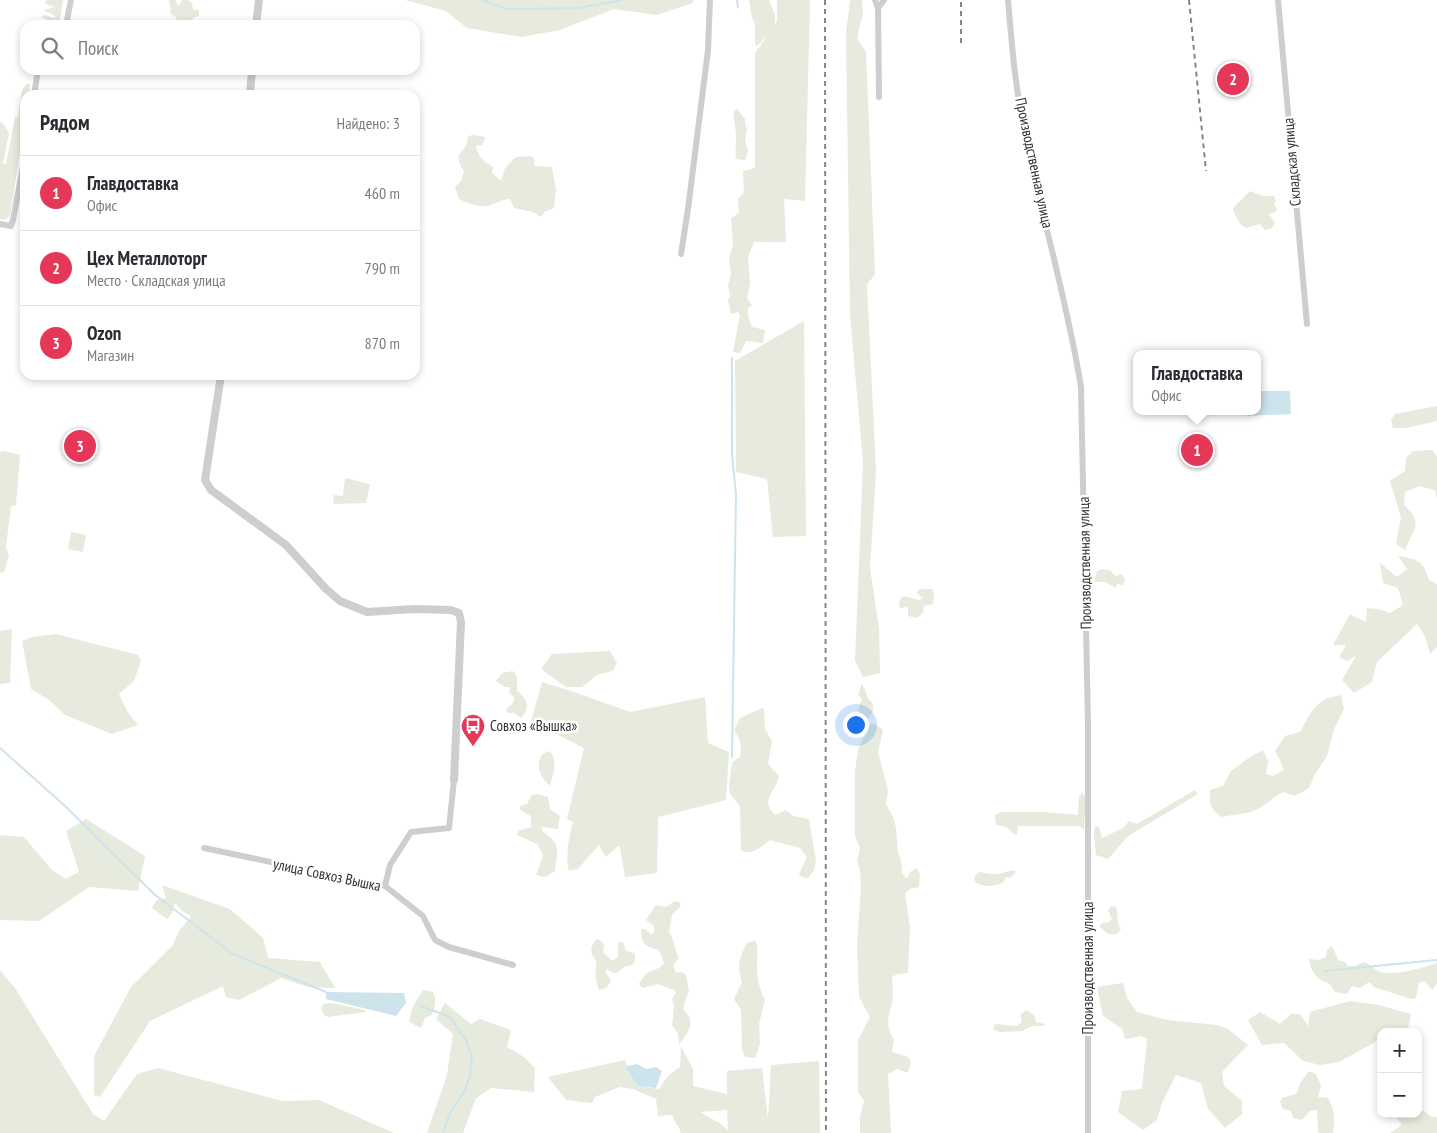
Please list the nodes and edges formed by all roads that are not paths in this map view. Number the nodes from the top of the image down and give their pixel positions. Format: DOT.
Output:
graph roads {
  1 [pos="71,0"];
  2 [pos="259,0"];
  3 [pos="710,0"];
  4 [pos="875,0"];
  5 [pos="884,0"];
  6 [pos="1008,0"];
  7 [pos="1278,0"];
  8 [pos="878,8"];
  9 [pos="67,20"];
  10 [pos="257,20"];
  11 [pos="37,75"];
  12 [pos="252,75"];
  13 [pos="35,90"];
  14 [pos="250,90"];
  15 [pos="879,97"];
  16 [pos="20,183"];
  17 [pos="0,224"];
  18 [pos="681,254"];
  19 [pos="1307,324"];
  20 [pos="220,380"];
  21 [pos="454,780"];
  22 [pos="204,848"];
  23 [pos="385,886"];
  24 [pos="513,964"];
  25 [pos="1088,1133"];
  1 -- 9 [label="street"];
  2 -- 10 [label="street"];
  3 -- 18 [label="street"];
  4 -- 8 [label="street"];
  5 -- 8 [label="street"];
  6 -- 25 [label="street, Производственная улица"];
  7 -- 19 [label="street, Складская улица"];
  8 -- 15 [label="street"];
  11 -- 13 [label="street"];
  12 -- 14 [label="street"];
  16 -- 17 [label="street"];
  20 -- 21 [label="street"];
  21 -- 23 [label="street"];
  22 -- 23 [label="street, улица Совхоз Вышка"];
  23 -- 24 [label="street, улица Совхоз Вышка"];
}
